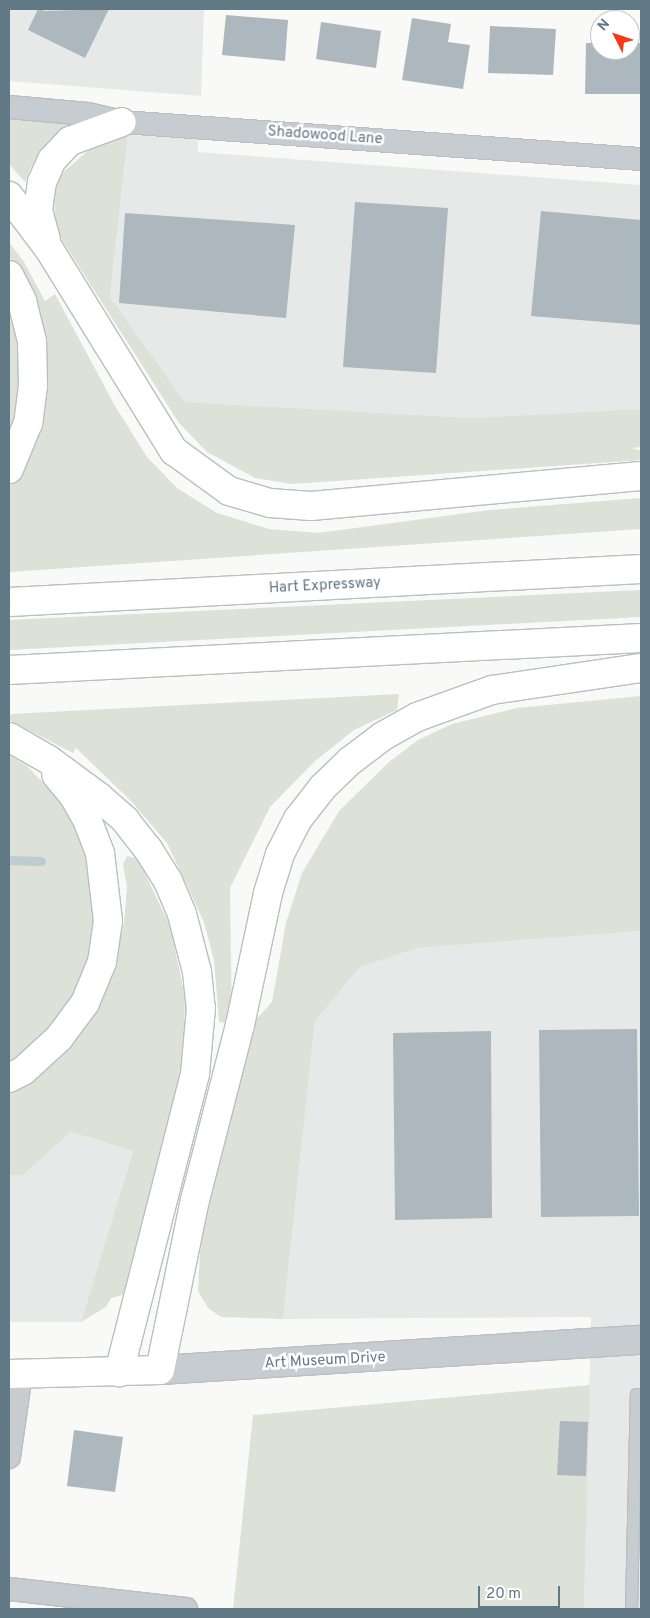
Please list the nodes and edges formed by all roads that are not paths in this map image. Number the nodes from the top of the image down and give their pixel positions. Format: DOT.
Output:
graph roads {
  1 [pos="9,107"];
  2 [pos="122,122"];
  3 [pos="641,158"];
  4 [pos="9,196"];
  5 [pos="49,249"];
  6 [pos="9,275"];
  7 [pos="9,468"];
  8 [pos="641,476"];
  9 [pos="641,569"];
  10 [pos="9,602"];
  11 [pos="641,638"];
  12 [pos="641,668"];
  13 [pos="9,670"];
  14 [pos="15,740"];
  15 [pos="9,1078"];
  16 [pos="641,1340"];
  17 [pos="160,1370"];
  18 [pos="119,1372"];
  19 [pos="15,1374"];
  20 [pos="641,1394"];
  21 [pos="9,1457"];
  22 [pos="9,1588"];
  23 [pos="186,1609"];
  24 [pos="631,1609"];
  1 -- 2 [label="street, Shadowood Lane"];
  2 -- 3 [label="street, Shadowood Lane"];
  2 -- 5 [label="main road"];
  4 -- 5 [label="main road"];
  5 -- 8 [label="main road"];
  6 -- 7 [label="main road"];
  9 -- 10 [label="main road, Hart Expressway"];
  11 -- 13 [label="main road"];
  12 -- 17 [label="main road"];
  14 -- 15 [label="main road"];
  14 -- 18 [label="main road"];
  16 -- 17 [label="street, Art Museum Drive"];
  17 -- 18 [label="main road, Art Museum Drive"];
  18 -- 19 [label="main road, Art Museum Drive"];
  19 -- 21 [label="street"];
  20 -- 24 [label="lane"];
  22 -- 23 [label="street"];
}
